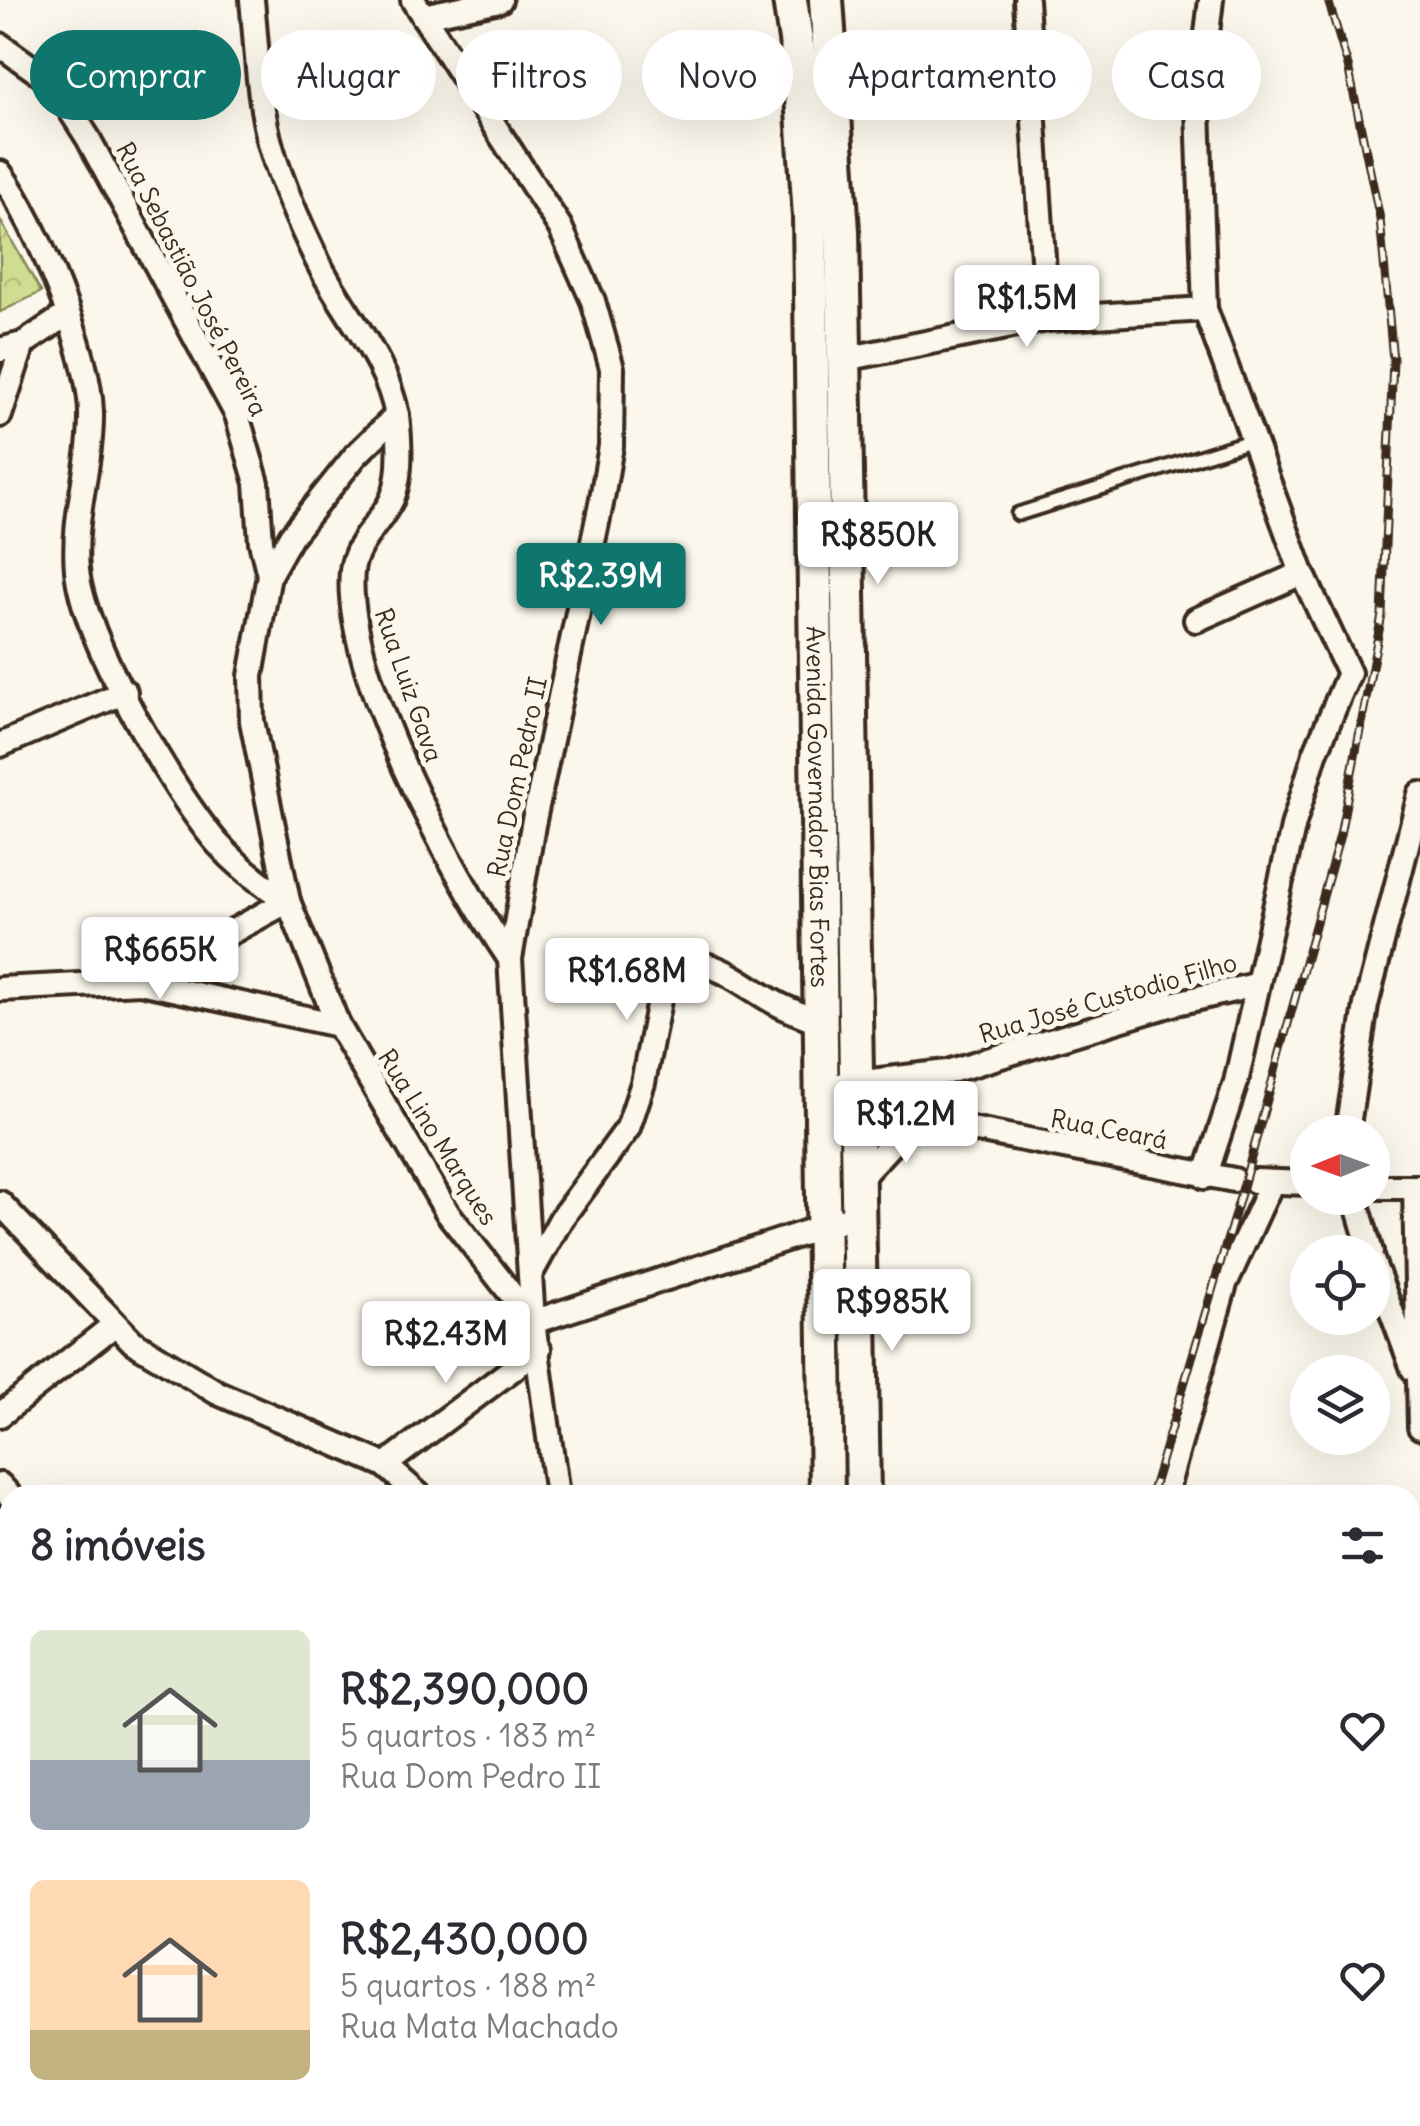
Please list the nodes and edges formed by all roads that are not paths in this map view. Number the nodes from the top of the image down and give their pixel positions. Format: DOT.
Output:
graph roads {
  1 [pos="252,0"];
  2 [pos="500,0"];
  3 [pos="790,0"];
  4 [pos="826,0"];
  5 [pos="1026,0"];
  6 [pos="1211,0"];
  7 [pos="418,8"];
  8 [pos="0,45"];
  9 [pos="0,173"];
  10 [pos="1205,310"];
  11 [pos="66,315"];
  12 [pos="1047,320"];
  13 [pos="12,347"];
  14 [pos="845,359"];
  15 [pos="845,406"];
  16 [pos="810,411"];
  17 [pos="0,414"];
  18 [pos="396,415"];
  19 [pos="1256,439"];
  20 [pos="1018,514"];
  21 [pos="1302,572"];
  22 [pos="269,575"];
  23 [pos="1196,620"];
  24 [pos="125,692"];
  25 [pos="0,746"];
  26 [pos="1420,794"];
  27 [pos="850,809"];
  28 [pos="816,810"];
  29 [pos="1420,888"];
  30 [pos="1395,893"];
  31 [pos="288,902"];
  32 [pos="510,959"];
  33 [pos="140,982"];
  34 [pos="1256,985"];
  35 [pos="0,989"];
  36 [pos="818,1021"];
  37 [pos="338,1026"];
  38 [pos="860,1084"];
  39 [pos="821,1087"];
  40 [pos="1350,1115"];
  41 [pos="915,1118"];
  42 [pos="1205,1176"];
  43 [pos="859,1179"];
  44 [pos="1254,1181"];
  45 [pos="1290,1182"];
  46 [pos="1390,1187"];
  47 [pos="1418,1187"];
  48 [pos="0,1203"];
  49 [pos="859,1215"];
  50 [pos="824,1227"];
  51 [pos="530,1274"];
  52 [pos="1390,1315"];
  53 [pos="533,1322"];
  54 [pos="114,1325"];
  55 [pos="539,1348"];
  56 [pos="1417,1377"];
  57 [pos="0,1415"];
  58 [pos="1420,1428"];
  59 [pos="384,1465"];
  60 [pos="400,1485"];
  61 [pos="556,1485"];
  62 [pos="828,1485"];
  63 [pos="862,1485"];
  64 [pos="1169,1485"];
  1 -- 18 [label="street, Rua Luiz Gava"];
  2 -- 7 [label="street"];
  3 -- 16 [label="main road, Avenida Governador Bias Fortes"];
  4 -- 14 [label="main road, Avenida Governador Bias Fortes"];
  5 -- 12 [label="street"];
  6 -- 10 [label="street"];
  7 -- 32 [label="street, Rua Dom Pedro II"];
  8 -- 22 [label="street, Rua Sebastião José Pereira"];
  9 -- 11 [label="street"];
  10 -- 12 [label="street"];
  10 -- 19 [label="street"];
  11 -- 13 [label="street"];
  11 -- 24 [label="street"];
  12 -- 14 [label="street"];
  13 -- 17 [label="street"];
  14 -- 15 [label="main road, Avenida Governador Bias Fortes"];
  15 -- 16 [label="main road"];
  15 -- 27 [label="main road, Avenida Governador Bias Fortes"];
  16 -- 28 [label="main road, Avenida Governador Bias Fortes"];
  18 -- 22 [label="street"];
  18 -- 32 [label="street, Rua Luiz Gava"];
  19 -- 20 [label="lane"];
  19 -- 21 [label="street"];
  21 -- 23 [label="street"];
  21 -- 34 [label="street"];
  22 -- 31 [label="street, Rua Lino Marques"];
  24 -- 25 [label="street"];
  24 -- 31 [label="street"];
  26 -- 30 [label="street"];
  27 -- 28 [label="main road"];
  27 -- 38 [label="main road, Avenida Governador Bias Fortes"];
  28 -- 36 [label="main road, Avenida Governador Bias Fortes"];
  29 -- 30 [label="street"];
  30 -- 40 [label="street"];
  31 -- 33 [label="street"];
  31 -- 37 [label="street, Rua Lino Marques"];
  32 -- 51 [label="street, Rua Dom Pedro II"];
  33 -- 35 [label="street"];
  33 -- 37 [label="street"];
  34 -- 38 [label="street, Rua José Custodio Filho"];
  34 -- 42 [label="street"];
  36 -- 39 [label="main road, Avenida Governador Bias Fortes"];
  36 -- 51 [label="street"];
  37 -- 53 [label="street, Rua Lino Marques"];
  38 -- 39 [label="street"];
  38 -- 41 [label="street, Rua Ceará"];
  38 -- 43 [label="main road, Avenida Governador Bias Fortes"];
  39 -- 50 [label="main road, Avenida Governador Bias Fortes"];
  41 -- 42 [label="street, Rua Ceará"];
  41 -- 43 [label="street"];
  42 -- 44 [label="street, Rua Ceará"];
  43 -- 49 [label="main road, Avenida Governador Bias Fortes"];
  44 -- 45 [label="street, Rua Ceará"];
  44 -- 64 [label="street"];
  46 -- 47 [label="street"];
  47 -- 56 [label="street"];
  48 -- 54 [label="street"];
  49 -- 50 [label="street"];
  49 -- 63 [label="main road, Avenida Governador Bias Fortes"];
  50 -- 53 [label="street"];
  50 -- 62 [label="main road, Avenida Governador Bias Fortes"];
  51 -- 53 [label="street, Rua Dom Pedro II"];
  52 -- 56 [label="street"];
  53 -- 55 [label="street, Rua Dom Pedro II"];
  54 -- 57 [label="street"];
  54 -- 59 [label="street"];
  55 -- 59 [label="street"];
  55 -- 61 [label="street, Rua Dom Pedro II"];
  56 -- 58 [label="street"];
  59 -- 60 [label="street"];
}
